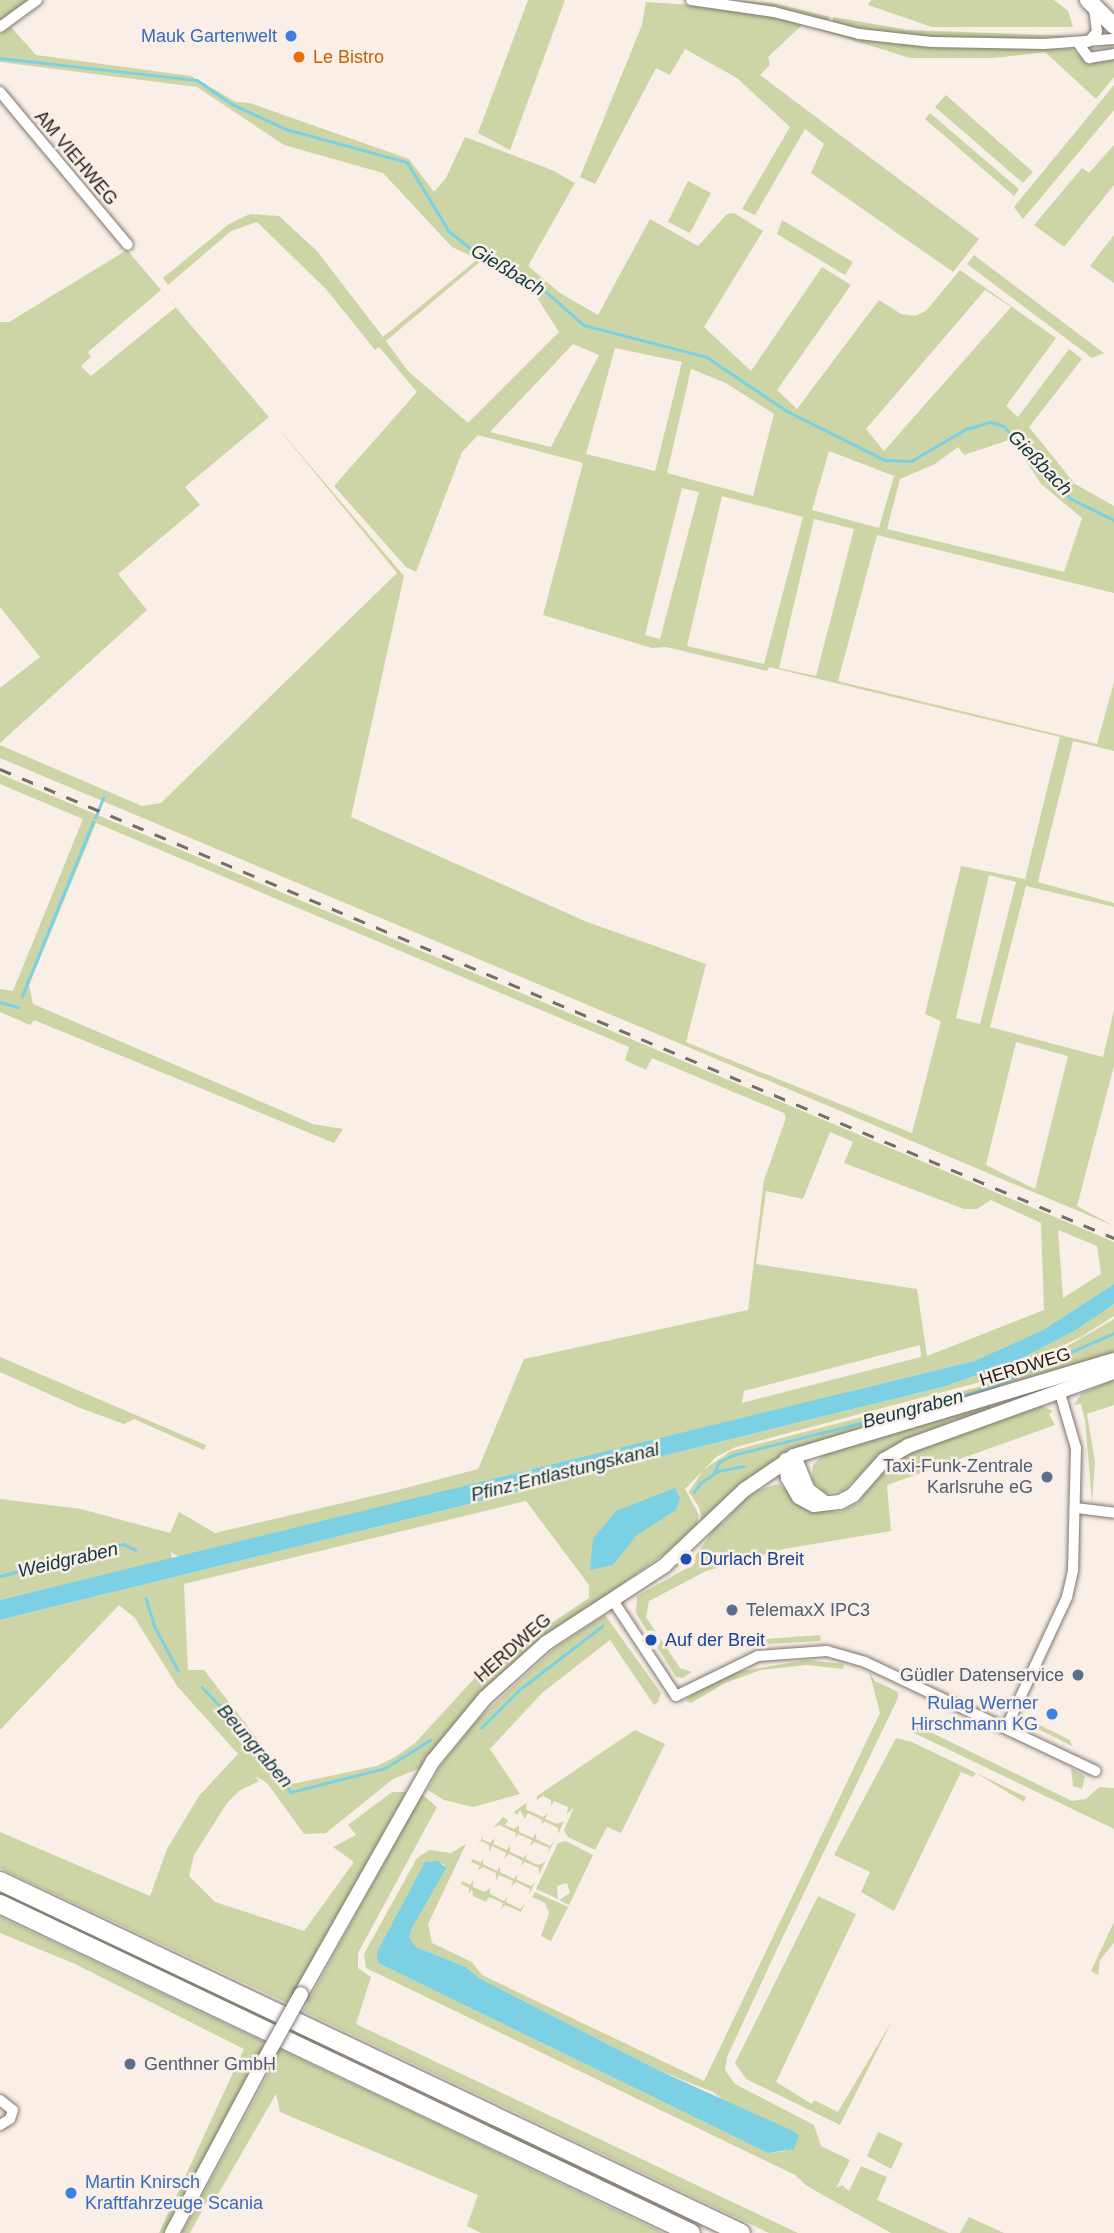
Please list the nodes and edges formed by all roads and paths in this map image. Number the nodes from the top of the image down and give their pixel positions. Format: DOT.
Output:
graph roads {
  1 [pos="37,0"];
  2 [pos="691,0"];
  3 [pos="1089,1"];
  4 [pos="1114,26"];
  5 [pos="0,27"];
  6 [pos="1114,38"];
  7 [pos="1083,43"];
  8 [pos="1114,54"];
  9 [pos="0,92"];
  10 [pos="128,244"];
  11 [pos="1114,1360"];
  12 [pos="1114,1372"];
  13 [pos="1059,1390"];
  14 [pos="790,1458"];
  15 [pos="757,1479"];
  16 [pos="792,1488"];
  17 [pos="826,1504"];
  18 [pos="1076,1508"];
  19 [pos="1114,1513"];
  20 [pos="612,1599"];
  21 [pos="1006,1728"];
  22 [pos="1096,1771"];
  23 [pos="0,1881"];
  24 [pos="0,1903"];
  25 [pos="0,2100"];
  26 [pos="3,2124"];
  27 [pos="172,2233"];
  28 [pos="691,2233"];
  29 [pos="741,2233"];
  1 -- 5 [label="street"];
  2 -- 7 [label="street"];
  3 -- 4 [label="main road"];
  3 -- 7 [label="street"];
  6 -- 7 [label="street"];
  7 -- 8 [label="street"];
  9 -- 10 [label="street, AM VIEHWEG"];
  11 -- 14 [label="main road, HERDWEG"];
  12 -- 13 [label="main road"];
  13 -- 17 [label="main road"];
  13 -- 18 [label="street"];
  14 -- 15 [label="main road, HERDWEG"];
  14 -- 16 [label="main road"];
  14 -- 17 [label="main road"];
  15 -- 16 [label="main road"];
  15 -- 20 [label="main road, HERDWEG"];
  16 -- 17 [label="main road"];
  18 -- 19 [label="street"];
  18 -- 21 [label="street"];
  20 -- 21 [label="street"];
  20 -- 27 [label="main road, HERDWEG, bridge"];
  21 -- 22 [label="street"];
  23 -- 29 [label="highway"];
  24 -- 28 [label="highway"];
  25 -- 26 [label="street"];
}
